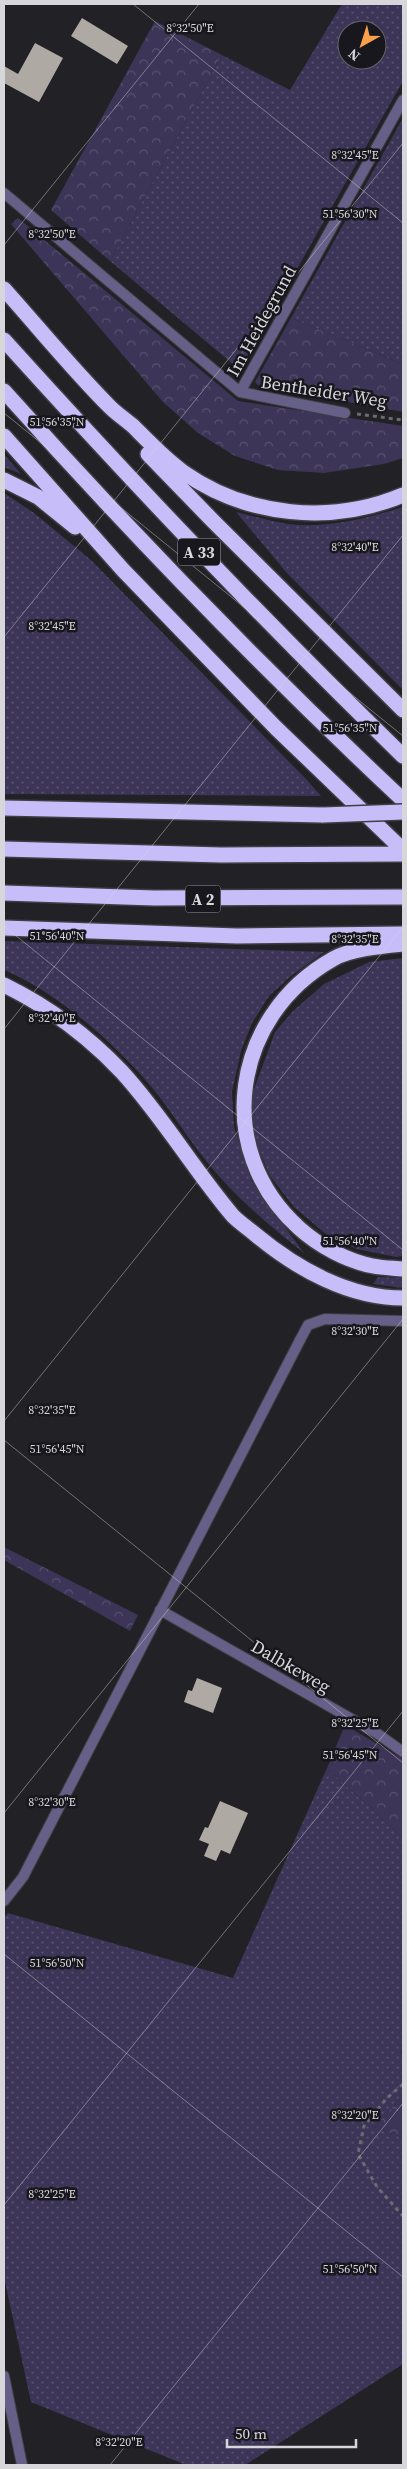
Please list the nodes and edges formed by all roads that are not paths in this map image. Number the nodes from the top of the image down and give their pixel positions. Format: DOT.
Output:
graph roads {
  1 [pos="403,100"];
  2 [pos="4,193"];
  3 [pos="4,289"];
  4 [pos="4,340"];
  5 [pos="4,391"];
  6 [pos="240,392"];
  7 [pos="111,408"];
  8 [pos="345,413"];
  9 [pos="4,436"];
  10 [pos="4,480"];
  11 [pos="403,495"];
  12 [pos="123,570"];
  13 [pos="403,710"];
  14 [pos="403,756"];
  15 [pos="403,800"];
  16 [pos="4,808"];
  17 [pos="403,812"];
  18 [pos="4,848"];
  19 [pos="403,850"];
  20 [pos="403,854"];
  21 [pos="4,893"];
  22 [pos="403,897"];
  23 [pos="4,928"];
  24 [pos="403,934"];
  25 [pos="403,944"];
  26 [pos="4,985"];
  27 [pos="403,1269"];
  28 [pos="403,1298"];
  29 [pos="403,1321"];
  30 [pos="160,1610"];
  31 [pos="403,1752"];
  32 [pos="4,1901"];
  33 [pos="4,2376"];
  34 [pos="22,2465"];
  1 -- 6 [label="street, Im Heidegrund"];
  2 -- 6 [label="street, Im Heidegrund"];
  3 -- 7 [label="highway"];
  4 -- 14 [label="highway, A 33"];
  5 -- 15 [label="highway, A 33"];
  6 -- 8 [label="street, Bentheider Weg"];
  7 -- 11 [label="highway"];
  7 -- 13 [label="highway"];
  9 -- 12 [label="highway"];
  10 -- 12 [label="highway"];
  12 -- 19 [label="highway"];
  16 -- 17 [label="highway, bridge"];
  18 -- 20 [label="highway"];
  21 -- 22 [label="highway, A 2"];
  23 -- 24 [label="highway"];
  25 -- 27 [label="highway"];
  26 -- 28 [label="highway"];
  29 -- 30 [label="street"];
  30 -- 31 [label="street, Dalbkeweg"];
  30 -- 32 [label="street"];
  33 -- 34 [label="street"];
}
